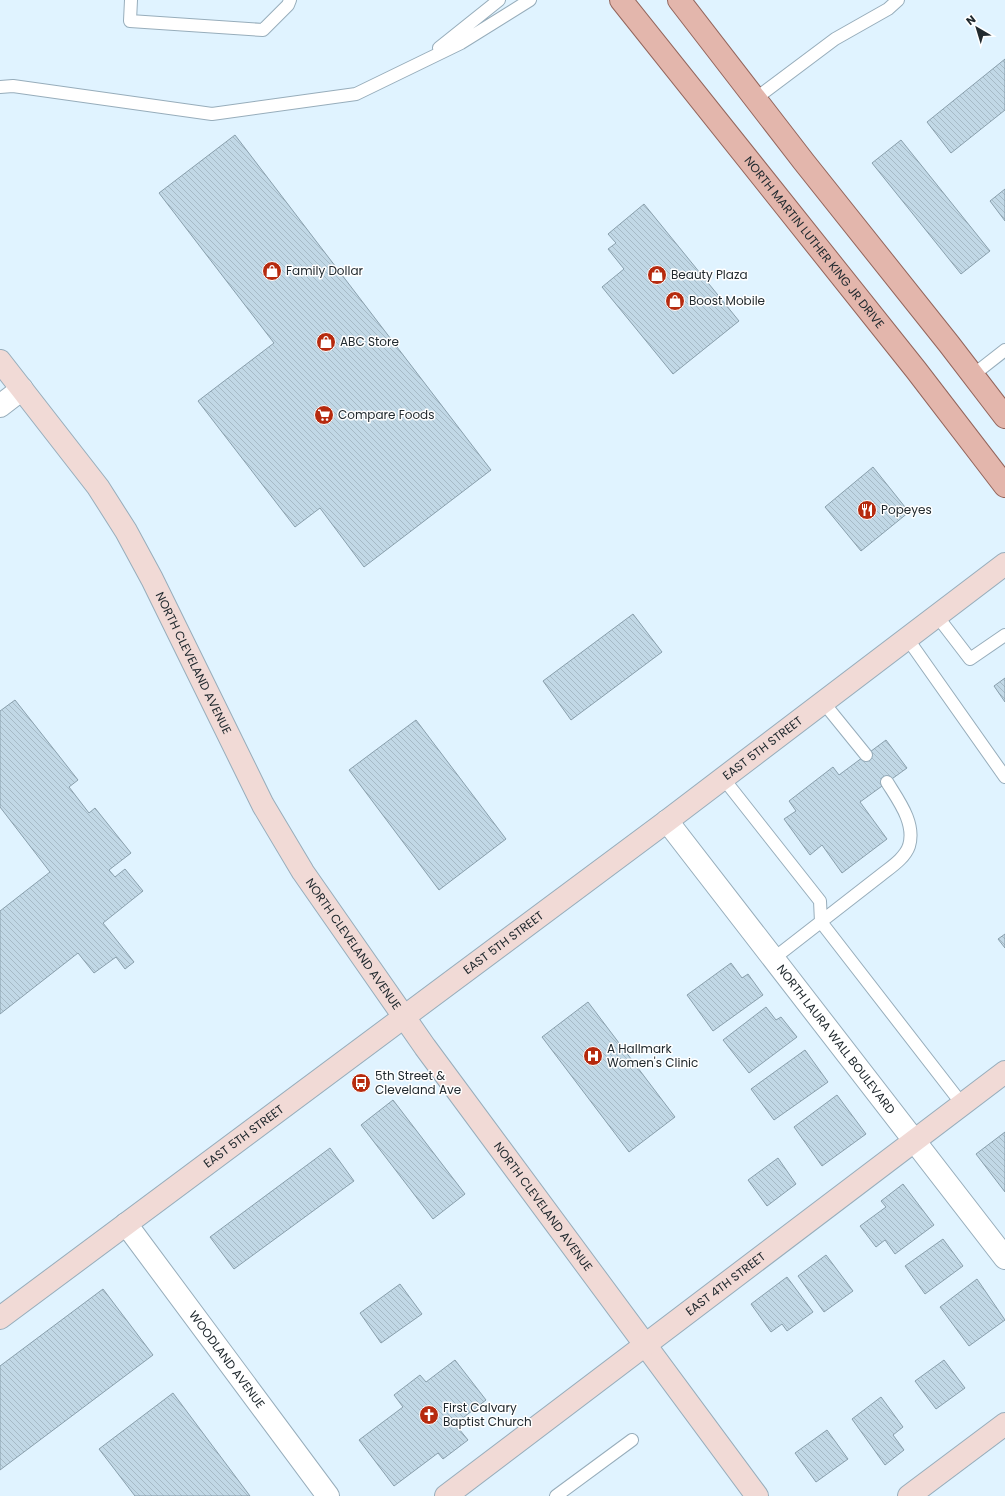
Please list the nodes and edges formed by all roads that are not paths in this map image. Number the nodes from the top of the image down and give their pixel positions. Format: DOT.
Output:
graph roads {
  1 [pos="131,0"];
  2 [pos="290,0"];
  3 [pos="499,0"];
  4 [pos="530,0"];
  5 [pos="621,0"];
  6 [pos="679,0"];
  7 [pos="898,0"];
  8 [pos="421,63"];
  9 [pos="0,87"];
  10 [pos="755,99"];
  11 [pos="1005,350"];
  12 [pos="0,361"];
  13 [pos="973,375"];
  14 [pos="22,389"];
  15 [pos="0,406"];
  16 [pos="1005,417"];
  17 [pos="1005,486"];
  18 [pos="1005,564"];
  19 [pos="937,616"];
  20 [pos="1005,635"];
  21 [pos="907,638"];
  22 [pos="823,702"];
  23 [pos="866,755"];
  24 [pos="1005,777"];
  25 [pos="723,778"];
  26 [pos="887,782"];
  27 [pos="667,821"];
  28 [pos="821,922"];
  29 [pos="773,959"];
  30 [pos="403,1017"];
  31 [pos="1005,1072"];
  32 [pos="962,1104"];
  33 [pos="913,1141"];
  34 [pos="126,1224"];
  35 [pos="1005,1258"];
  36 [pos="0,1318"];
  37 [pos="646,1345"];
  38 [pos="1005,1424"];
  39 [pos="632,1440"];
  40 [pos="448,1495"];
  41 [pos="328,1496"];
  42 [pos="556,1496"];
  43 [pos="757,1496"];
  44 [pos="909,1496"];
  1 -- 2 [label="lane"];
  3 -- 8 [label="lane"];
  4 -- 8 [label="lane"];
  5 -- 17 [label="main road, NORTH MARTIN LUTHER KING JR DRIVE"];
  6 -- 10 [label="main road"];
  7 -- 10 [label="lane"];
  8 -- 9 [label="lane"];
  10 -- 13 [label="main road"];
  11 -- 13 [label="lane"];
  12 -- 14 [label="street, NORTH CLEVELAND AVENUE"];
  13 -- 16 [label="main road"];
  14 -- 15 [label="street"];
  14 -- 30 [label="street, NORTH CLEVELAND AVENUE"];
  18 -- 19 [label="street, EAST 5TH STREET"];
  19 -- 20 [label="lane"];
  19 -- 21 [label="street, EAST 5TH STREET"];
  21 -- 22 [label="street, EAST 5TH STREET"];
  21 -- 24 [label="lane"];
  22 -- 23 [label="lane"];
  22 -- 25 [label="street, EAST 5TH STREET"];
  25 -- 27 [label="street, EAST 5TH STREET"];
  25 -- 28 [label="lane"];
  26 -- 28 [label="lane"];
  27 -- 29 [label="street, NORTH LAURA WALL BOULEVARD"];
  27 -- 30 [label="street, EAST 5TH STREET"];
  28 -- 29 [label="lane"];
  28 -- 32 [label="lane"];
  29 -- 33 [label="street, NORTH LAURA WALL BOULEVARD"];
  30 -- 34 [label="street, EAST 5TH STREET"];
  30 -- 37 [label="street, NORTH CLEVELAND AVENUE"];
  31 -- 32 [label="street, EAST 4TH STREET"];
  32 -- 33 [label="street, EAST 4TH STREET"];
  33 -- 35 [label="street, NORTH LAURA WALL BOULEVARD"];
  33 -- 37 [label="street, EAST 4TH STREET"];
  34 -- 36 [label="street, EAST 5TH STREET"];
  34 -- 41 [label="street, WOODLAND AVENUE"];
  37 -- 40 [label="street, EAST 4TH STREET"];
  37 -- 43 [label="street, NORTH CLEVELAND AVENUE"];
  38 -- 44 [label="street"];
  39 -- 42 [label="lane"];
}
